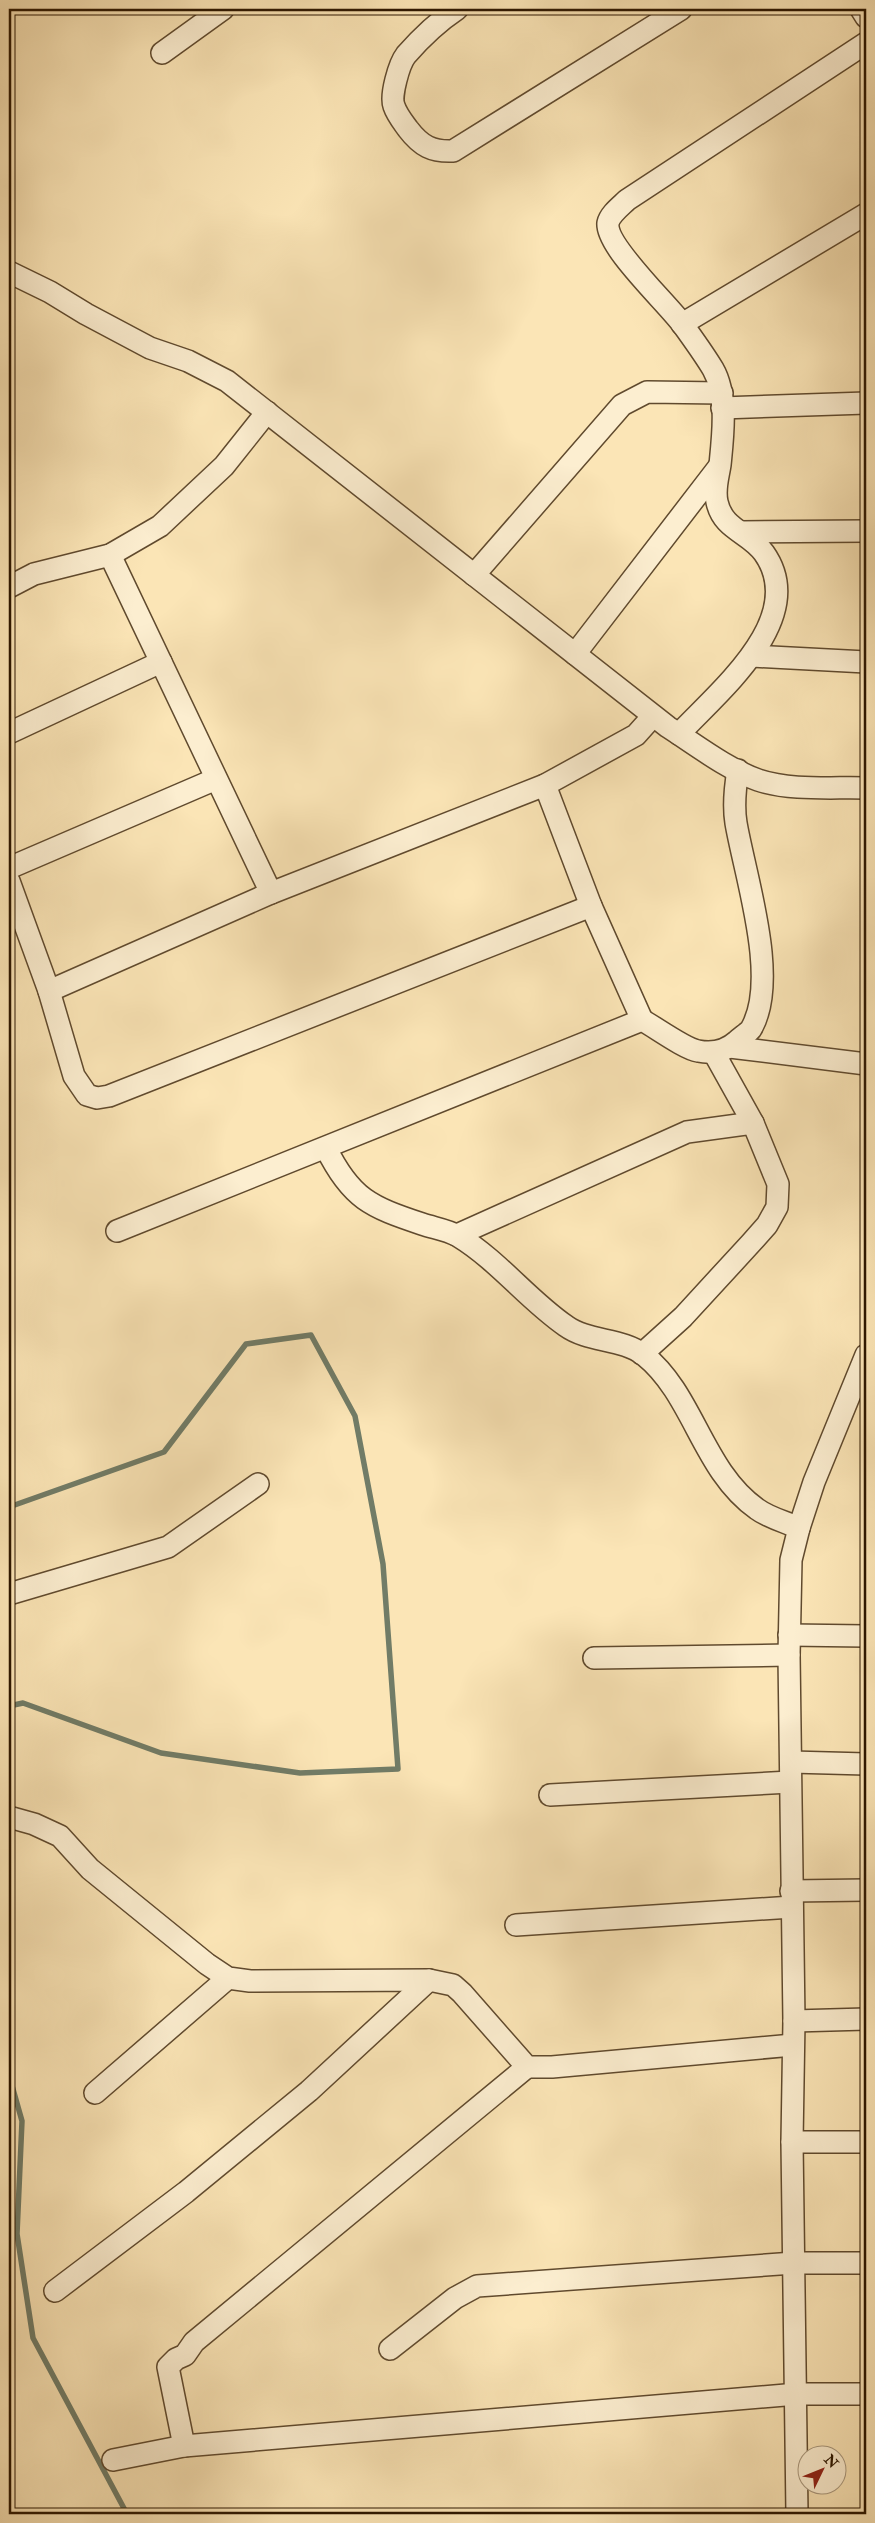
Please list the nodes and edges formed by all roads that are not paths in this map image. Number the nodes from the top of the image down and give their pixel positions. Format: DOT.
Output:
graph roads {
  1 [pos="223,9"];
  2 [pos="457,9"];
  3 [pos="682,9"];
  4 [pos="861,9"];
  5 [pos="866,18"];
  6 [pos="866,43"];
  7 [pos="162,53"];
  8 [pos="866,214"];
  9 [pos="9,272"];
  10 [pos="682,324"];
  11 [pos="722,400"];
  12 [pos="866,403"];
  13 [pos="267,412"];
  14 [pos="720,465"];
  15 [pos="741,532"];
  16 [pos="866,532"];
  17 [pos="110,555"];
  18 [pos="474,575"];
  19 [pos="9,587"];
  20 [pos="575,654"];
  21 [pos="752,656"];
  22 [pos="160,662"];
  23 [pos="866,662"];
  24 [pos="653,716"];
  25 [pos="9,732"];
  26 [pos="679,734"];
  27 [pos="738,770"];
  28 [pos="216,779"];
  29 [pos="545,785"];
  30 [pos="866,788"];
  31 [pos="9,868"];
  32 [pos="9,881"];
  33 [pos="271,893"];
  34 [pos="591,906"];
  35 [pos="49,992"];
  36 [pos="642,1020"];
  37 [pos="722,1050"];
  38 [pos="866,1064"];
  39 [pos="753,1123"];
  40 [pos="326,1148"];
  41 [pos="117,1231"];
  42 [pos="457,1235"];
  43 [pos="642,1354"];
  44 [pos="866,1355"];
  45 [pos="258,1484"];
  46 [pos="799,1528"];
  47 [pos="9,1594"];
  48 [pos="866,1636"];
  49 [pos="789,1645"];
  50 [pos="594,1658"];
  51 [pos="866,1764"];
  52 [pos="791,1772"];
  53 [pos="550,1795"];
  54 [pos="9,1817"];
  55 [pos="866,1890"];
  56 [pos="792,1899"];
  57 [pos="516,1925"];
  58 [pos="228,1978"];
  59 [pos="429,1980"];
  60 [pos="866,2019"];
  61 [pos="794,2021"];
  62 [pos="793,2045"];
  63 [pos="527,2067"];
  64 [pos="95,2093"];
  65 [pos="792,2142"];
  66 [pos="866,2142"];
  67 [pos="794,2263"];
  68 [pos="866,2263"];
  69 [pos="55,2291"];
  70 [pos="390,2349"];
  71 [pos="797,2394"];
  72 [pos="866,2394"];
  73 [pos="184,2446"];
  74 [pos="113,2460"];
  75 [pos="797,2514"];
  1 -- 7 [label="street"];
  2 -- 3 [label="street"];
  4 -- 5 [label="street"];
  6 -- 10 [label="street"];
  8 -- 10 [label="street"];
  9 -- 13 [label="street"];
  10 -- 11 [label="street"];
  11 -- 12 [label="street"];
  11 -- 14 [label="street"];
  11 -- 18 [label="street"];
  13 -- 17 [label="street"];
  13 -- 18 [label="street"];
  14 -- 15 [label="street"];
  14 -- 20 [label="street"];
  15 -- 16 [label="street"];
  15 -- 21 [label="street"];
  17 -- 19 [label="street"];
  17 -- 22 [label="street"];
  18 -- 20 [label="street"];
  20 -- 24 [label="street"];
  21 -- 23 [label="street"];
  21 -- 26 [label="street"];
  22 -- 25 [label="street"];
  22 -- 28 [label="street"];
  24 -- 26 [label="street"];
  24 -- 29 [label="street"];
  26 -- 27 [label="street"];
  27 -- 30 [label="street"];
  27 -- 37 [label="street"];
  28 -- 31 [label="street"];
  28 -- 33 [label="street"];
  29 -- 33 [label="street"];
  29 -- 34 [label="street"];
  32 -- 35 [label="street"];
  33 -- 35 [label="street"];
  34 -- 35 [label="street"];
  34 -- 36 [label="street"];
  36 -- 37 [label="street"];
  36 -- 40 [label="street"];
  37 -- 38 [label="street"];
  37 -- 39 [label="street"];
  39 -- 42 [label="street"];
  39 -- 43 [label="street"];
  40 -- 41 [label="street"];
  40 -- 42 [label="street"];
  42 -- 43 [label="street"];
  43 -- 46 [label="street"];
  44 -- 46 [label="street"];
  45 -- 47 [label="street"];
  46 -- 49 [label="street"];
  48 -- 49 [label="street"];
  49 -- 50 [label="street"];
  49 -- 52 [label="street"];
  51 -- 52 [label="street"];
  52 -- 53 [label="street"];
  52 -- 56 [label="street"];
  54 -- 58 [label="street"];
  55 -- 56 [label="street"];
  56 -- 57 [label="street"];
  56 -- 61 [label="street"];
  58 -- 59 [label="street"];
  58 -- 64 [label="street"];
  59 -- 63 [label="street"];
  59 -- 69 [label="street"];
  60 -- 61 [label="street"];
  61 -- 62 [label="street"];
  62 -- 63 [label="street"];
  62 -- 65 [label="street"];
  63 -- 73 [label="street"];
  65 -- 66 [label="street"];
  65 -- 67 [label="street"];
  67 -- 68 [label="street"];
  67 -- 70 [label="street"];
  67 -- 71 [label="street"];
  71 -- 72 [label="street"];
  71 -- 73 [label="street"];
  71 -- 75 [label="street"];
  73 -- 74 [label="street"];
}
